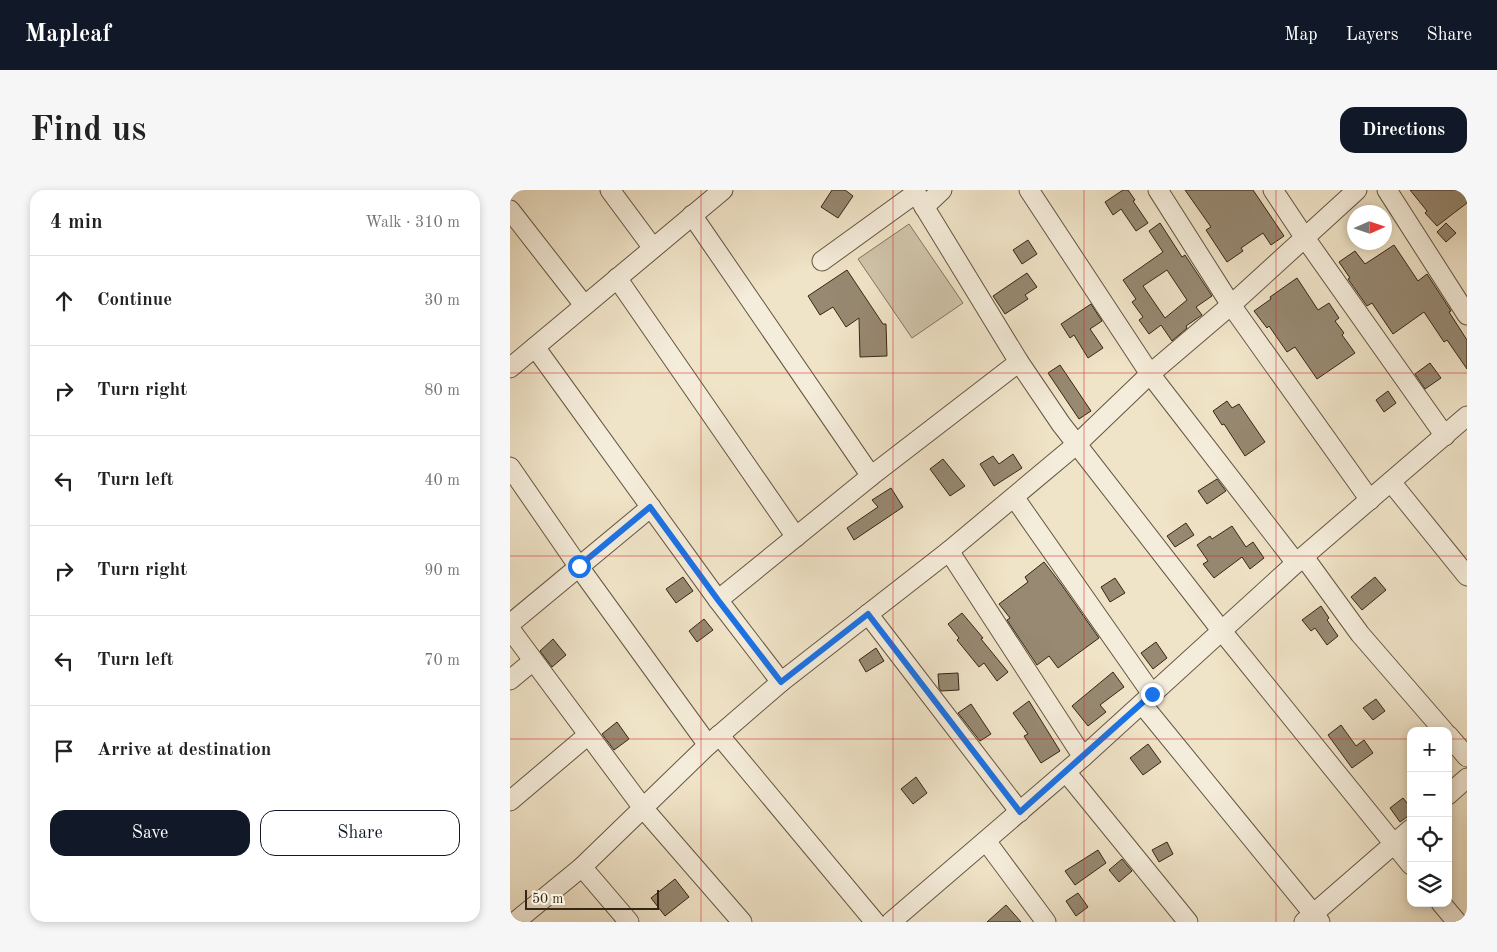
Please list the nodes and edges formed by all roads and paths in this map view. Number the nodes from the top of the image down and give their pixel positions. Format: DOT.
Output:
graph roads {
  1 [pos="610,190"];
  2 [pos="942,190"];
  3 [pos="1028,190"];
  4 [pos="1158,190"];
  5 [pos="1273,190"];
  6 [pos="1357,190"];
  7 [pos="1387,190"];
  8 [pos="719,191"];
  9 [pos="918,197"];
  10 [pos="510,210"];
  11 [pos="692,215"];
  12 [pos="1305,238"];
  13 [pos="653,248"];
  14 [pos="822,261"];
  15 [pos="617,278"];
  16 [pos="584,305"];
  17 [pos="1231,305"];
  18 [pos="1467,315"];
  19 [pos="535,347"];
  20 [pos="512,361"];
  21 [pos="1019,362"];
  22 [pos="1150,374"];
  23 [pos="1466,418"];
  24 [pos="1445,436"];
  25 [pos="1077,444"];
  26 [pos="510,467"];
  27 [pos="871,476"];
  28 [pos="1391,482"];
  29 [pos="1014,497"];
  30 [pos="1370,500"];
  31 [pos="650,507"];
  32 [pos="796,537"];
  33 [pos="949,551"];
  34 [pos="1300,560"];
  35 [pos="579,566"];
  36 [pos="1467,576"];
  37 [pos="718,600"];
  38 [pos="868,614"];
  39 [pos="510,624"];
  40 [pos="510,629"];
  41 [pos="1221,630"];
  42 [pos="532,661"];
  43 [pos="510,680"];
  44 [pos="781,682"];
  45 [pos="1147,699"];
  46 [pos="1441,727"];
  47 [pos="588,735"];
  48 [pos="713,740"];
  49 [pos="1452,740"];
  50 [pos="1083,757"];
  51 [pos="1467,757"];
  52 [pos="1066,772"];
  53 [pos="1467,778"];
  54 [pos="1452,791"];
  55 [pos="510,801"];
  56 [pos="643,808"];
  57 [pos="1020,812"];
  58 [pos="1407,833"];
  59 [pos="986,841"];
  60 [pos="1394,844"];
  61 [pos="1409,862"];
  62 [pos="582,867"];
  63 [pos="1444,907"];
  64 [pos="901,919"];
  65 [pos="1312,919"];
  66 [pos="515,922"];
  67 [pos="629,922"];
  68 [pos="742,922"];
  69 [pos="875,922"];
  70 [pos="1046,922"];
  71 [pos="1188,922"];
  72 [pos="1457,922"];
  1 -- 13 [label="street"];
  2 -- 9 [label="street"];
  3 -- 22 [label="street"];
  4 -- 17 [label="street"];
  5 -- 12 [label="street"];
  6 -- 12 [label="street"];
  7 -- 18 [label="street"];
  8 -- 11 [label="street"];
  9 -- 14 [label="street"];
  9 -- 21 [label="street"];
  10 -- 16 [label="street"];
  11 -- 13 [label="street"];
  11 -- 27 [label="street"];
  12 -- 17 [label="street"];
  12 -- 24 [label="street"];
  13 -- 15 [label="street"];
  15 -- 16 [label="street"];
  15 -- 32 [label="street"];
  16 -- 19 [label="street"];
  17 -- 22 [label="street"];
  17 -- 30 [label="street"];
  19 -- 20 [label="street"];
  19 -- 31 [label="street"];
  21 -- 25 [label="street"];
  21 -- 27 [label="street"];
  22 -- 25 [label="street"];
  22 -- 34 [label="street"];
  23 -- 24 [label="street"];
  24 -- 28 [label="street"];
  25 -- 29 [label="street"];
  25 -- 41 [label="street"];
  26 -- 35 [label="street"];
  27 -- 32 [label="street"];
  28 -- 30 [label="street"];
  28 -- 36 [label="street"];
  29 -- 33 [label="street"];
  29 -- 45 [label="street"];
  30 -- 34 [label="street"];
  31 -- 35 [label="street"];
  31 -- 37 [label="street"];
  32 -- 37 [label="street"];
  33 -- 38 [label="street"];
  33 -- 50 [label="street"];
  34 -- 41 [label="street"];
  34 -- 46 [label="street"];
  35 -- 39 [label="street"];
  35 -- 48 [label="street"];
  37 -- 44 [label="street"];
  38 -- 44 [label="street"];
  38 -- 57 [label="street"];
  40 -- 42 [label="street"];
  41 -- 45 [label="street"];
  41 -- 60 [label="street"];
  42 -- 43 [label="street"];
  42 -- 47 [label="street"];
  44 -- 48 [label="street"];
  45 -- 50 [label="street"];
  45 -- 65 [label="street"];
  47 -- 55 [label="street"];
  47 -- 56 [label="street"];
  48 -- 56 [label="street"];
  48 -- 69 [label="street"];
  49 -- 51 [label="street"];
  50 -- 52 [label="street"];
  52 -- 57 [label="street"];
  52 -- 71 [label="street"];
  53 -- 54 [label="street"];
  56 -- 62 [label="street"];
  56 -- 68 [label="street"];
  57 -- 59 [label="street"];
  58 -- 60 [label="street"];
  59 -- 64 [label="street"];
  59 -- 70 [label="street"];
  60 -- 61 [label="street"];
  60 -- 65 [label="street"];
  62 -- 66 [label="street"];
  62 -- 67 [label="street"];
  63 -- 72 [label="street"];
}
